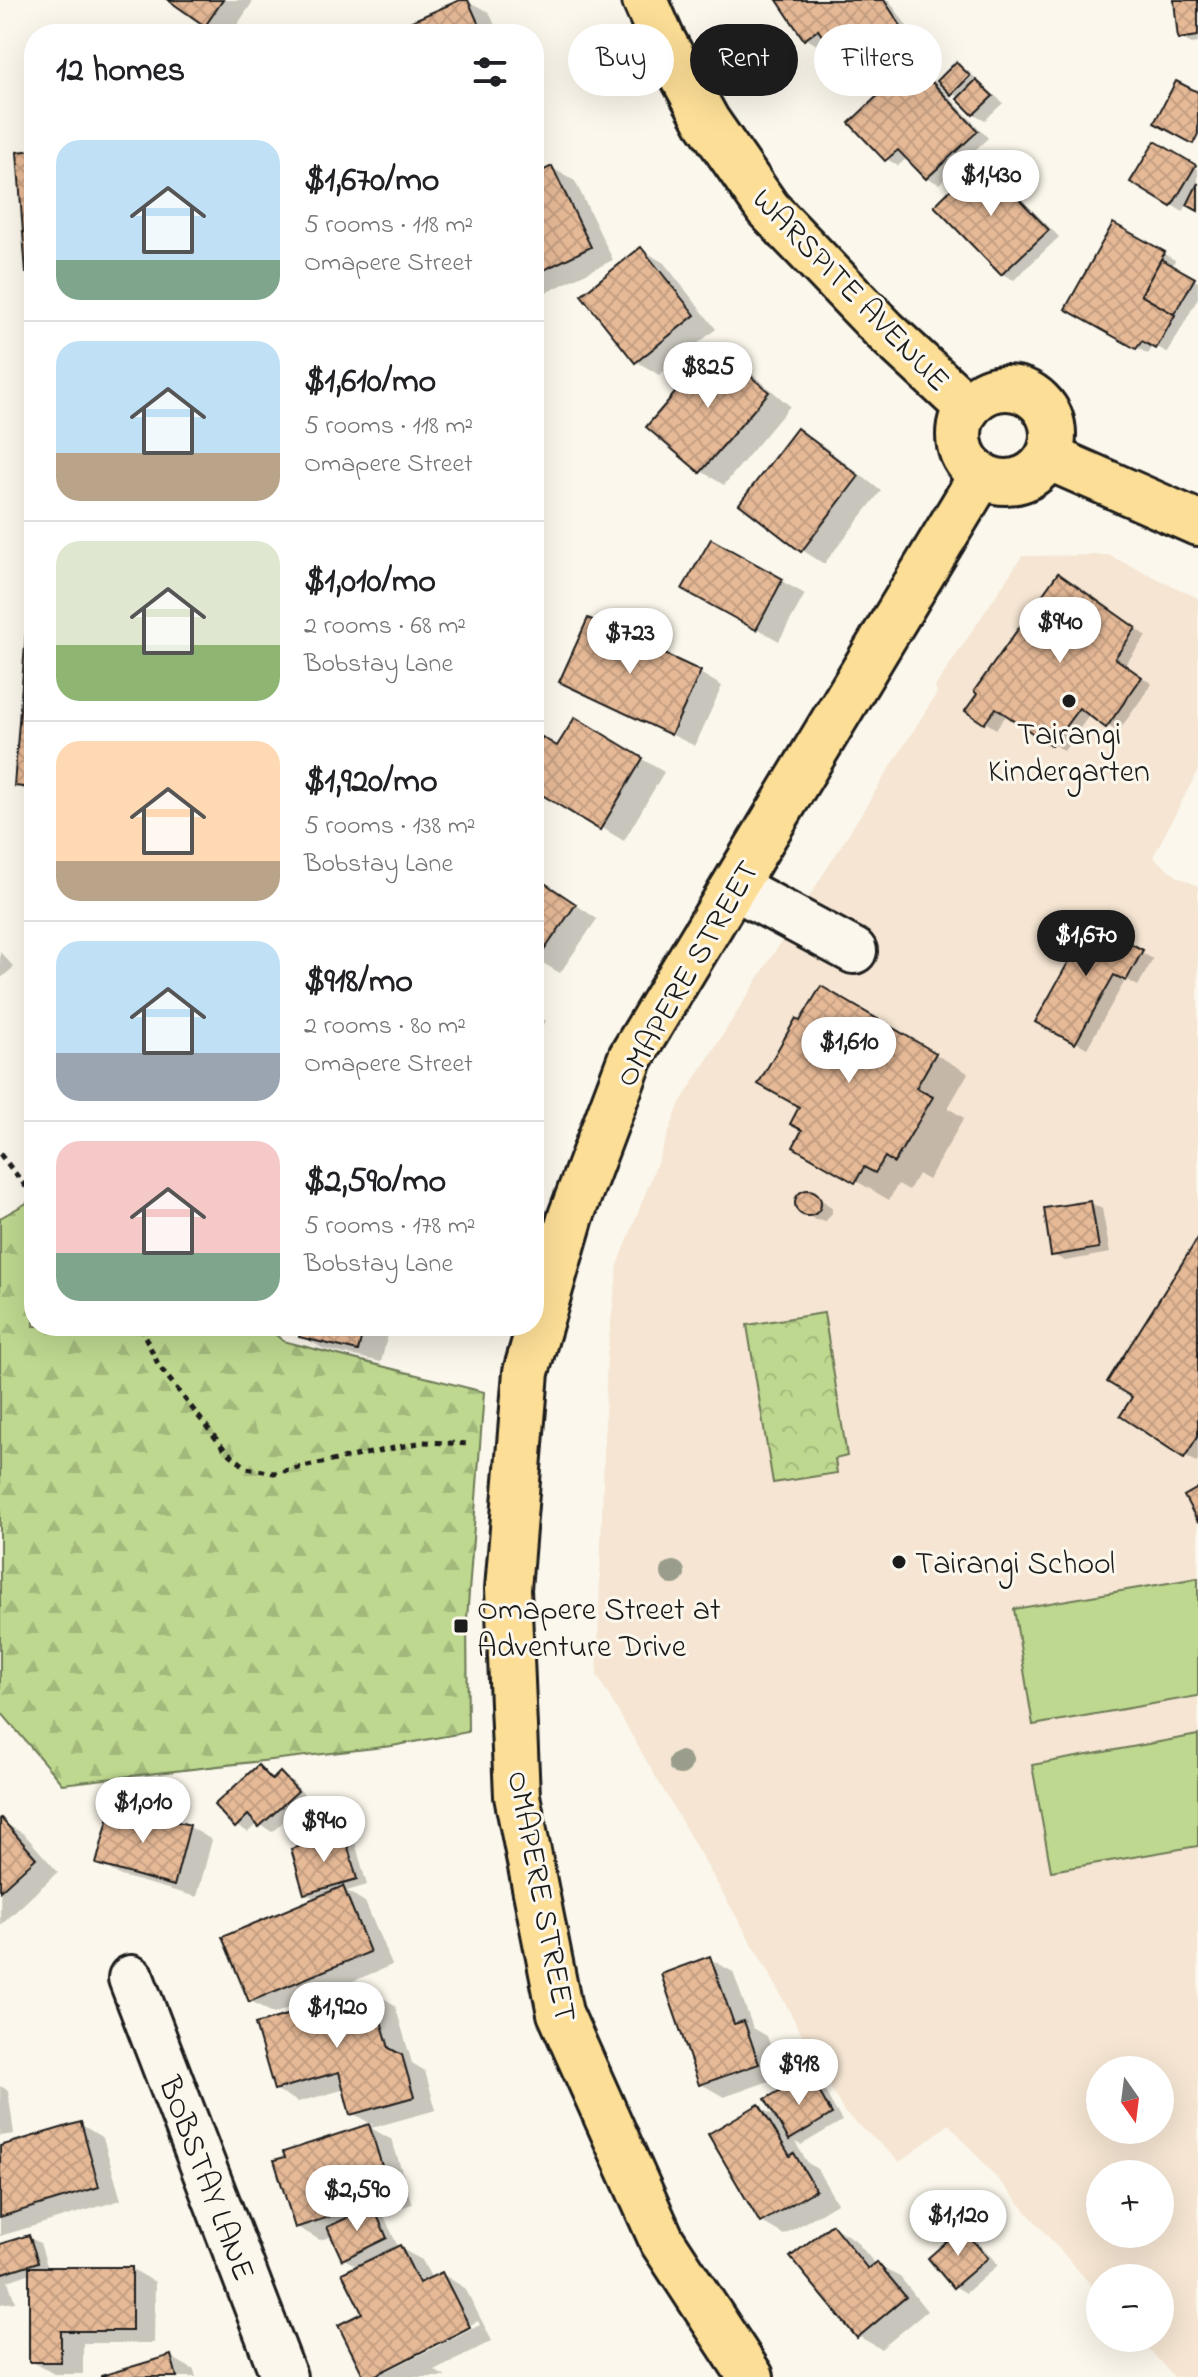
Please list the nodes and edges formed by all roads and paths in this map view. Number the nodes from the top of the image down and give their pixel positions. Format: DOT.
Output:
graph roads {
  1 [pos="645,0"];
  2 [pos="968,408"];
  3 [pos="1048,457"];
  4 [pos="981,476"];
  5 [pos="1198,523"];
  6 [pos="735,887"];
  7 [pos="854,951"];
  8 [pos="0,1154"];
  9 [pos="24,1184"];
  10 [pos="544,1310"];
  11 [pos="145,1336"];
  12 [pos="536,1336"];
  13 [pos="520,1445"];
  14 [pos="131,1978"];
  15 [pos="284,2377"];
  16 [pos="751,2377"];
  1 -- 2 [label="main road, WARSPITE AVENUE"];
  2 -- 3 [label="main road"];
  2 -- 4 [label="main road"];
  3 -- 4 [label="main road"];
  3 -- 5 [label="main road"];
  4 -- 6 [label="main road, OMAPERE STREET"];
  6 -- 7 [label="street"];
  6 -- 10 [label="main road, OMAPERE STREET"];
  8 -- 9 [label="path"];
  11 -- 13 [label="path"];
  12 -- 13 [label="main road, OMAPERE STREET"];
  13 -- 16 [label="main road, OMAPERE STREET"];
  14 -- 15 [label="street, BOBSTAY LANE"];
}
